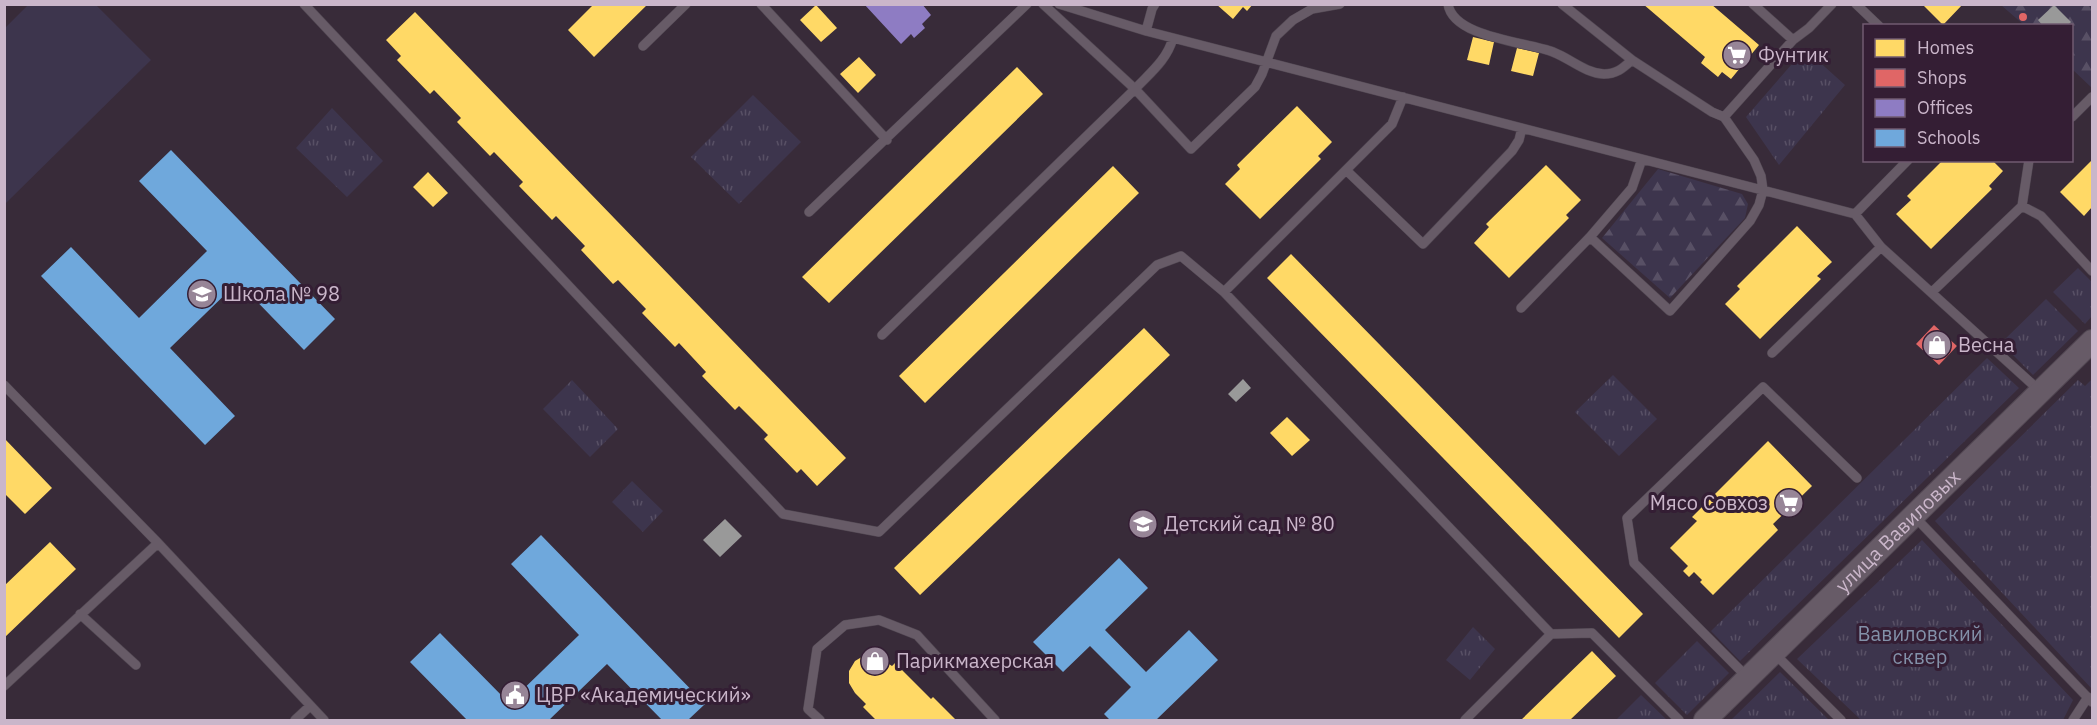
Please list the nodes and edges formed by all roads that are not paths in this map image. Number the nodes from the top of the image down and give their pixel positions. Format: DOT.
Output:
graph roads {
  1 [pos="304,4"];
  2 [pos="686,4"];
  3 [pos="761,4"];
  4 [pos="1027,4"];
  5 [pos="1043,4"];
  6 [pos="1059,4"];
  7 [pos="1155,4"];
  8 [pos="1340,4"];
  9 [pos="1448,4"];
  10 [pos="1562,4"];
  11 [pos="1753,4"];
  12 [pos="1832,4"];
  13 [pos="1856,4"];
  14 [pos="1877,24"];
  15 [pos="1146,31"];
  16 [pos="1173,38"];
  17 [pos="1793,40"];
  18 [pos="643,46"];
  19 [pos="1632,60"];
  20 [pos="1265,62"];
  21 [pos="1135,89"];
  22 [pos="1403,97"];
  23 [pos="2092,97"];
  24 [pos="2073,116"];
  25 [pos="1724,117"];
  26 [pos="1522,128"];
  27 [pos="887,140"];
  28 [pos="1642,159"];
  29 [pos="1906,162"];
  30 [pos="2029,162"];
  31 [pos="1347,171"];
  32 [pos="1763,190"];
  33 [pos="2022,206"];
  34 [pos="809,212"];
  35 [pos="1855,214"];
  36 [pos="1590,237"];
  37 [pos="1881,246"];
  38 [pos="2092,271"];
  39 [pos="1224,292"];
  40 [pos="1932,292"];
  41 [pos="1521,308"];
  42 [pos="882,335"];
  43 [pos="2092,341"];
  44 [pos="1772,352"];
  45 [pos="4,384"];
  46 [pos="2040,392"];
  47 [pos="1857,478"];
  48 [pos="1914,516"];
  49 [pos="158,543"];
  50 [pos="80,614"];
  51 [pos="1551,634"];
  52 [pos="1774,653"];
  53 [pos="136,664"];
  54 [pos="1748,678"];
  55 [pos="4,686"];
  56 [pos="2090,700"];
  57 [pos="310,706"];
  58 [pos="296,720"];
  59 [pos="324,720"];
  60 [pos="820,720"];
  61 [pos="995,720"];
  62 [pos="1465,720"];
  63 [pos="1680,720"];
  64 [pos="1705,720"];
  65 [pos="1841,720"];
  66 [pos="2073,720"];
  1 -- 39 [label="lane"];
  2 -- 18 [label="lane"];
  3 -- 27 [label="lane"];
  4 -- 27 [label="lane"];
  5 -- 21 [label="lane"];
  6 -- 15 [label="lane"];
  7 -- 15 [label="lane"];
  8 -- 20 [label="lane"];
  9 -- 19 [label="lane"];
  10 -- 19 [label="lane"];
  11 -- 17 [label="lane"];
  12 -- 17 [label="lane"];
  13 -- 14 [label="lane"];
  15 -- 16 [label="lane"];
  16 -- 20 [label="lane"];
  16 -- 21 [label="lane"];
  17 -- 25 [label="lane"];
  19 -- 25 [label="lane"];
  20 -- 21 [label="lane"];
  20 -- 22 [label="lane"];
  21 -- 42 [label="lane"];
  22 -- 26 [label="lane"];
  22 -- 31 [label="lane"];
  23 -- 24 [label="lane"];
  25 -- 32 [label="lane"];
  26 -- 28 [label="lane"];
  26 -- 31 [label="lane"];
  27 -- 34 [label="lane"];
  28 -- 32 [label="lane"];
  28 -- 36 [label="lane"];
  29 -- 35 [label="lane"];
  30 -- 33 [label="lane"];
  31 -- 39 [label="lane"];
  32 -- 35 [label="lane"];
  32 -- 36 [label="lane"];
  33 -- 38 [label="lane"];
  33 -- 40 [label="lane"];
  35 -- 37 [label="lane"];
  36 -- 41 [label="lane"];
  37 -- 40 [label="lane"];
  37 -- 44 [label="lane"];
  39 -- 51 [label="lane"];
  40 -- 46 [label="lane"];
  43 -- 46 [label="street, улица Вавиловых"];
  45 -- 49 [label="lane"];
  46 -- 48 [label="street, улица Вавиловых"];
  47 -- 54 [label="lane"];
  48 -- 52 [label="street, улица Вавиловых"];
  48 -- 56 [label="lane"];
  49 -- 50 [label="lane"];
  49 -- 57 [label="lane"];
  50 -- 53 [label="lane"];
  50 -- 55 [label="lane"];
  51 -- 62 [label="lane"];
  51 -- 63 [label="lane"];
  52 -- 54 [label="street, улица Вавиловых"];
  52 -- 65 [label="lane"];
  54 -- 64 [label="street, улица Вавиловых"];
  56 -- 66 [label="lane"];
  57 -- 58 [label="lane"];
  57 -- 59 [label="lane"];
  60 -- 61 [label="lane"];
}
